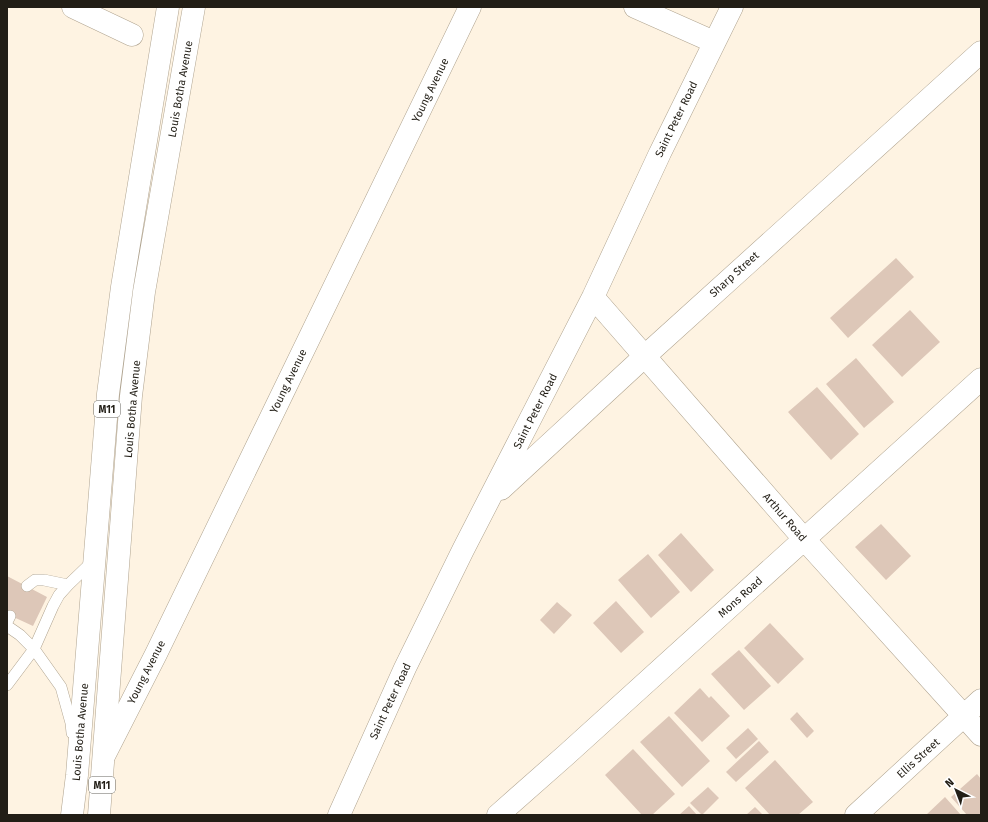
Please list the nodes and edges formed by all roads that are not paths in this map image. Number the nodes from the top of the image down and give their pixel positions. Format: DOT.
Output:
graph roads {
  1 [pos="73,7"];
  2 [pos="168,7"];
  3 [pos="194,7"];
  4 [pos="470,7"];
  5 [pos="635,7"];
  6 [pos="732,7"];
  7 [pos="132,35"];
  8 [pos="714,42"];
  9 [pos="981,52"];
  10 [pos="593,296"];
  11 [pos="645,356"];
  12 [pos="981,379"];
  13 [pos="490,499"];
  14 [pos="804,539"];
  15 [pos="95,560"];
  16 [pos="68,585"];
  17 [pos="27,586"];
  18 [pos="8,621"];
  19 [pos="34,649"];
  20 [pos="7,685"];
  21 [pos="981,700"];
  22 [pos="964,716"];
  23 [pos="981,735"];
  24 [pos="105,754"];
  25 [pos="77,775"];
  26 [pos="72,815"];
  27 [pos="100,815"];
  28 [pos="339,815"];
  29 [pos="498,815"];
  30 [pos="856,815"];
  1 -- 7 [label="street"];
  2 -- 15 [label="street, Louis Botha Avenue / M11"];
  3 -- 24 [label="street, Louis Botha Avenue / M11"];
  4 -- 24 [label="street, Young Avenue"];
  5 -- 8 [label="street"];
  6 -- 8 [label="street, Saint Peter Road"];
  8 -- 10 [label="street, Saint Peter Road"];
  9 -- 11 [label="street, Sharp Street"];
  10 -- 11 [label="street, Arthur Road"];
  10 -- 13 [label="street, Saint Peter Road"];
  11 -- 13 [label="street, Sharp Street"];
  11 -- 14 [label="street, Arthur Road"];
  12 -- 14 [label="street, Mons Road"];
  13 -- 28 [label="street, Saint Peter Road"];
  14 -- 22 [label="street, Arthur Road"];
  14 -- 29 [label="street, Mons Road"];
  15 -- 16 [label="lane"];
  15 -- 25 [label="street, Louis Botha Avenue / M11"];
  16 -- 17 [label="lane"];
  16 -- 19 [label="lane"];
  18 -- 19 [label="lane"];
  19 -- 20 [label="lane"];
  19 -- 25 [label="lane"];
  21 -- 22 [label="street, Ellis Street"];
  22 -- 23 [label="street, Arthur Road"];
  22 -- 30 [label="street, Ellis Street"];
  24 -- 27 [label="street, Louis Botha Avenue / M11"];
  25 -- 26 [label="street, Louis Botha Avenue / M11"];
}
